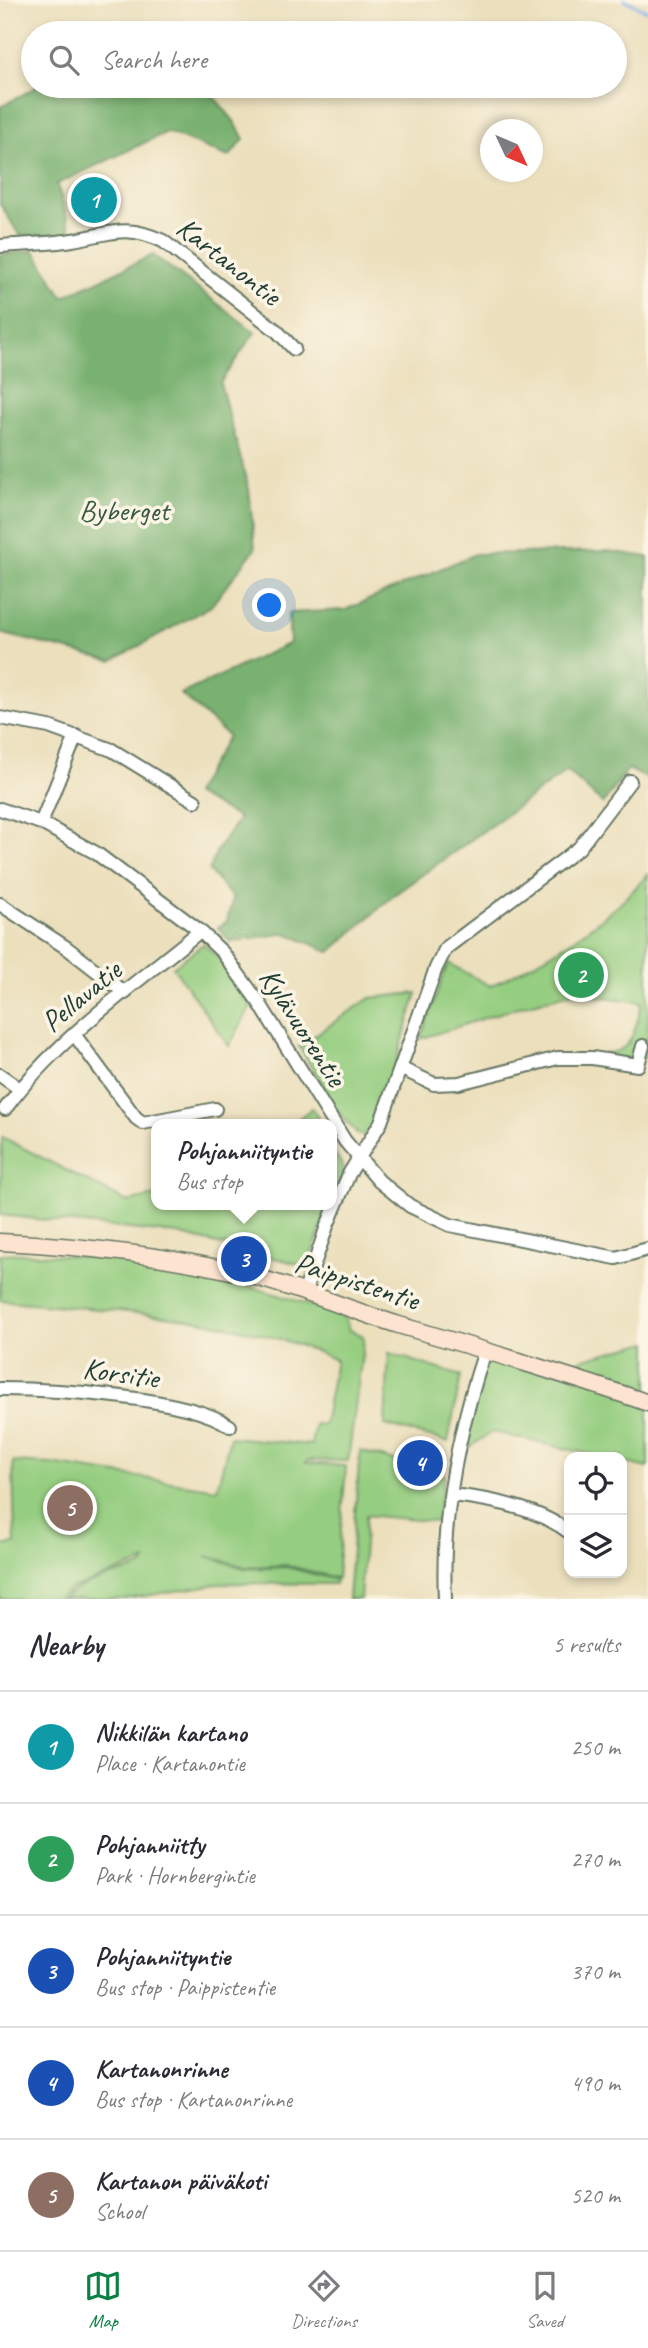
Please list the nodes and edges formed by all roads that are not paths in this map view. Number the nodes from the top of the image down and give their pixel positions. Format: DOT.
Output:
graph roads {
  1 [pos="0,246"];
  2 [pos="294,349"];
  3 [pos="0,718"];
  4 [pos="76,736"];
  5 [pos="630,781"];
  6 [pos="195,801"];
  7 [pos="0,809"];
  8 [pos="41,823"];
  9 [pos="0,904"];
  10 [pos="200,931"];
  11 [pos="125,993"];
  12 [pos="74,1034"];
  13 [pos="643,1045"];
  14 [pos="402,1069"];
  15 [pos="0,1075"];
  16 [pos="20,1089"];
  17 [pos="5,1109"];
  18 [pos="215,1109"];
  19 [pos="160,1119"];
  20 [pos="331,1119"];
  21 [pos="151,1121"];
  22 [pos="337,1128"];
  23 [pos="361,1157"];
  24 [pos="337,1202"];
  25 [pos="334,1210"];
  26 [pos="0,1242"];
  27 [pos="648,1250"];
  28 [pos="305,1292"];
  29 [pos="485,1350"];
  30 [pos="0,1389"];
  31 [pos="648,1403"];
  32 [pos="230,1426"];
  33 [pos="451,1495"];
  34 [pos="564,1528"];
  35 [pos="445,1599"];
  1 -- 2 [label="street, Kartanontie"];
  3 -- 4 [label="street"];
  4 -- 6 [label="street"];
  4 -- 8 [label="street"];
  5 -- 14 [label="street"];
  7 -- 8 [label="street, Kylävuorentie"];
  8 -- 10 [label="street, Kylävuorentie"];
  9 -- 11 [label="street"];
  10 -- 11 [label="street, Pellavatie"];
  10 -- 20 [label="street, Kylävuorentie"];
  11 -- 12 [label="street, Pellavatie"];
  12 -- 16 [label="street, Pellavatie"];
  12 -- 21 [label="street"];
  13 -- 14 [label="street"];
  14 -- 23 [label="street"];
  15 -- 16 [label="street"];
  16 -- 17 [label="street, Pellavatie"];
  18 -- 19 [label="street"];
  22 -- 23 [label="street, Kylävuorentie"];
  23 -- 24 [label="street"];
  23 -- 27 [label="street, Kylävuorentie"];
  25 -- 28 [label="street"];
  26 -- 28 [label="street, Paippistentie"];
  28 -- 29 [label="street, Paippistentie"];
  29 -- 31 [label="street, Paippistentie"];
  29 -- 33 [label="street"];
  30 -- 32 [label="street, Korsitie"];
  33 -- 34 [label="street"];
  33 -- 35 [label="street"];
}
